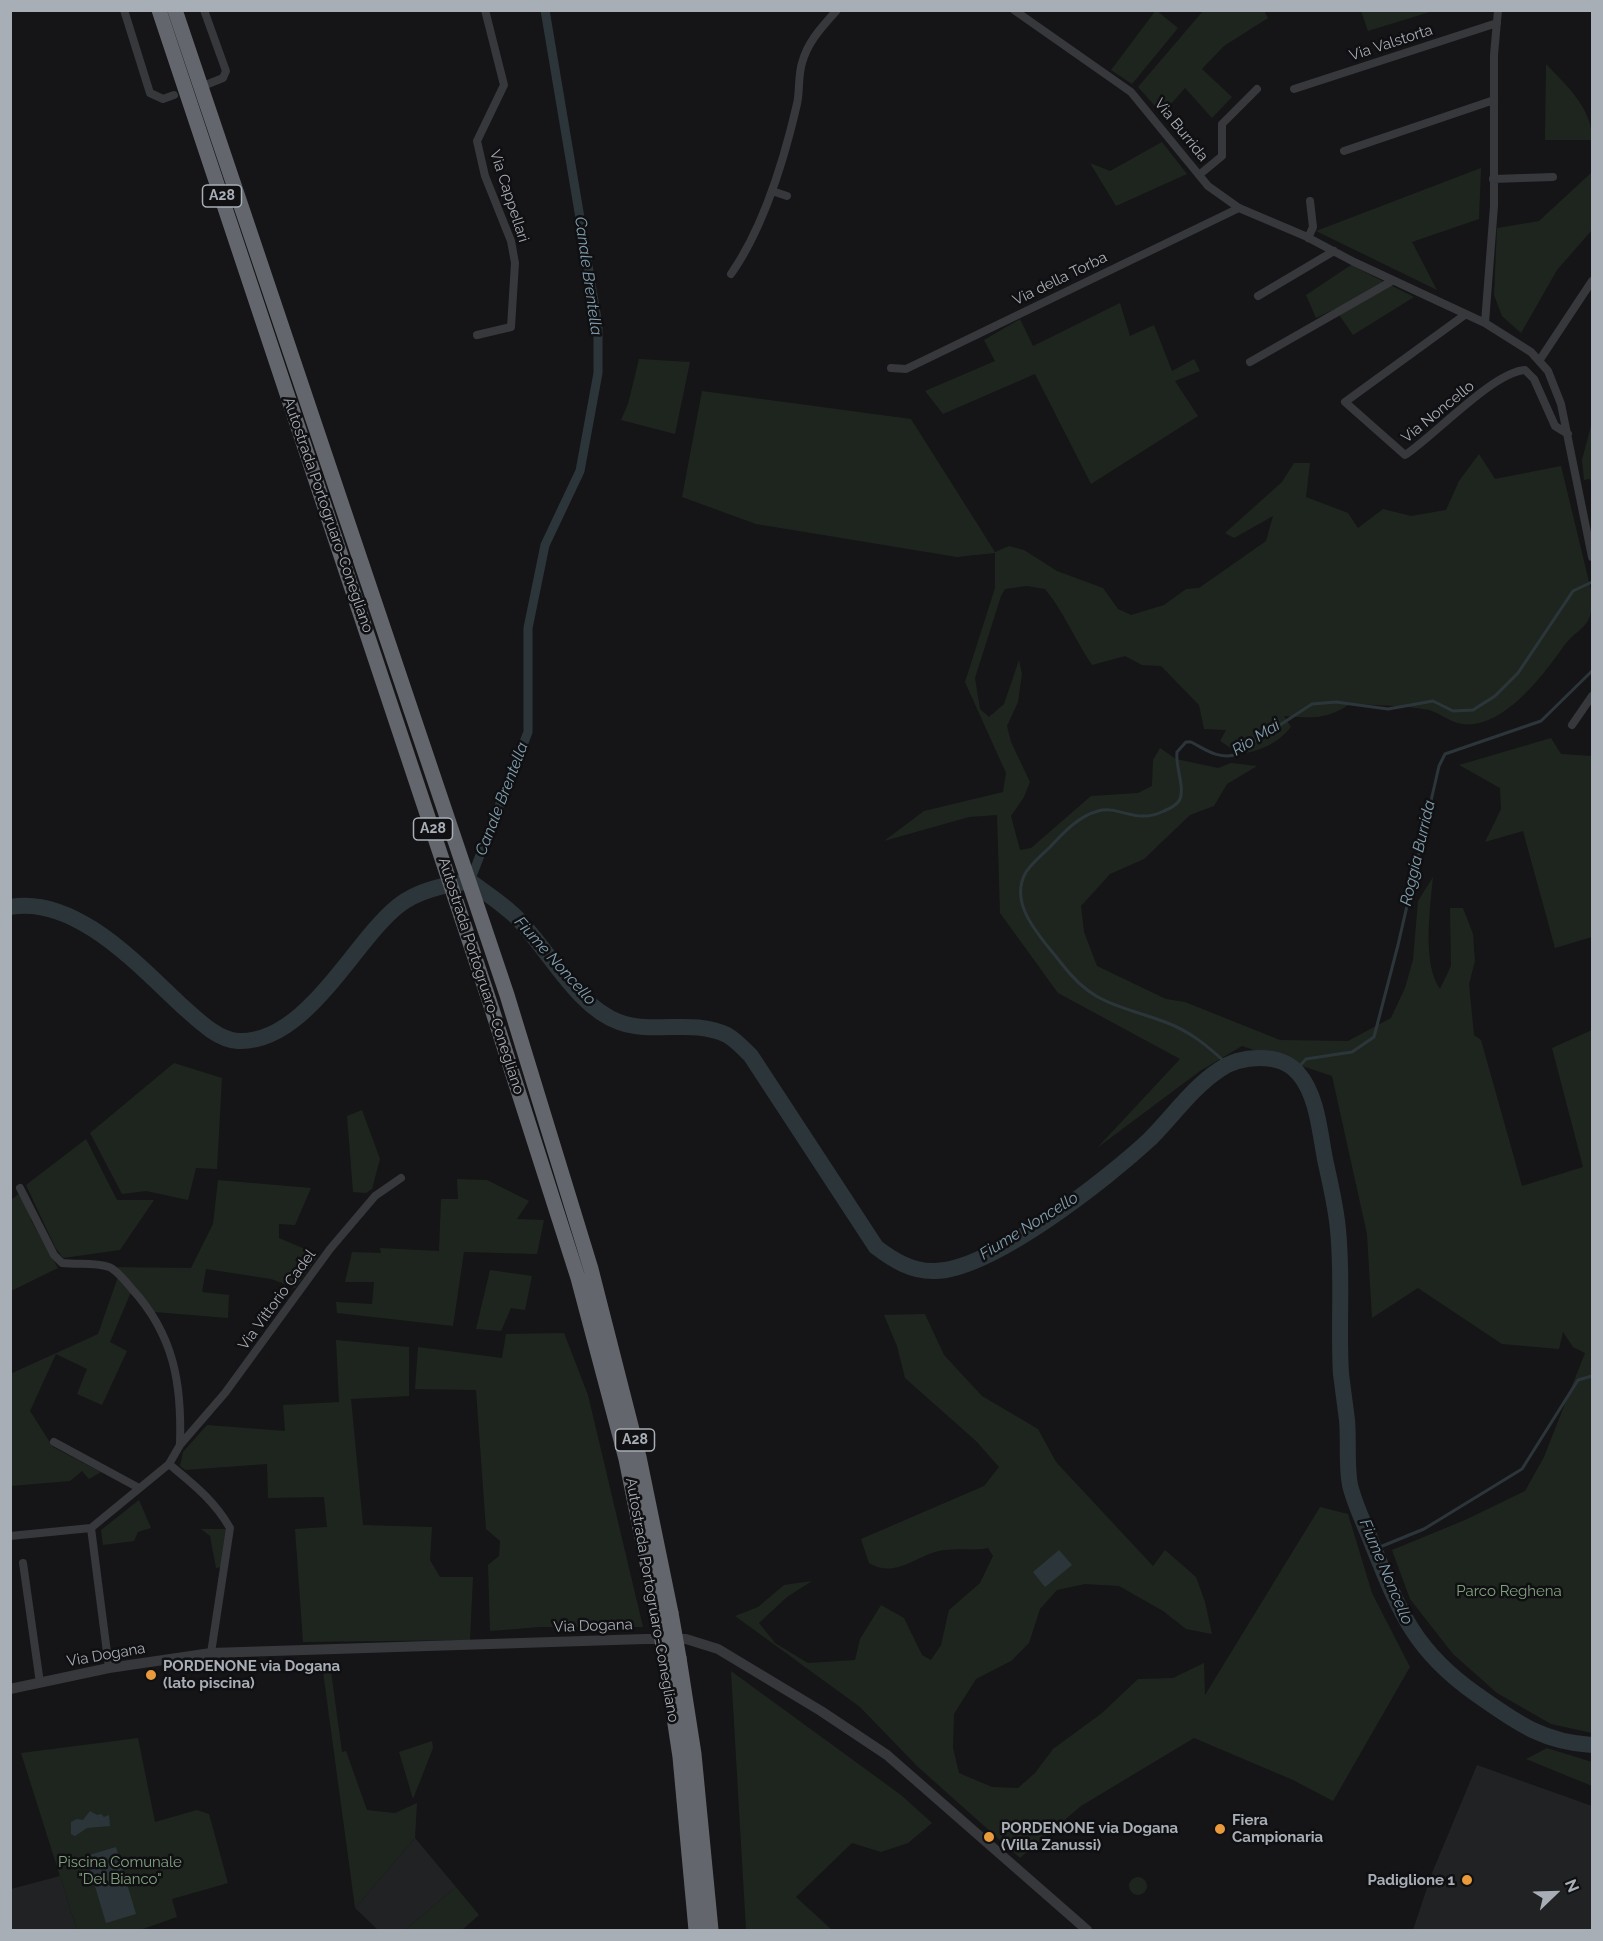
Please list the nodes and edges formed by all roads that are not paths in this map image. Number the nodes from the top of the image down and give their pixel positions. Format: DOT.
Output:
graph roads {
  1 [pos="124,10"];
  2 [pos="159,10"];
  3 [pos="175,10"];
  4 [pos="204,10"];
  5 [pos="485,10"];
  6 [pos="837,10"];
  7 [pos="1014,10"];
  8 [pos="1498,10"];
  9 [pos="1497,23"];
  10 [pos="208,84"];
  11 [pos="1257,89"];
  12 [pos="1293,89"];
  13 [pos="174,95"];
  14 [pos="1494,100"];
  15 [pos="1344,151"];
  16 [pos="1199,176"];
  17 [pos="1553,177"];
  18 [pos="1493,179"];
  19 [pos="772,191"];
  20 [pos="788,196"];
  21 [pos="1310,201"];
  22 [pos="1239,208"];
  23 [pos="1308,238"];
  24 [pos="1334,252"];
  25 [pos="731,274"];
  26 [pos="1392,280"];
  27 [pos="1593,281"];
  28 [pos="1258,296"];
  29 [pos="1466,314"];
  30 [pos="1485,323"];
  31 [pos="477,335"];
  32 [pos="1539,361"];
  33 [pos="1250,362"];
  34 [pos="891,368"];
  35 [pos="290,379"];
  36 [pos="1568,434"];
  37 [pos="1593,557"];
  38 [pos="1593,696"];
  39 [pos="1572,725"];
  40 [pos="401,1178"];
  41 [pos="20,1188"];
  42 [pos="54,1442"];
  43 [pos="180,1445"];
  44 [pos="169,1464"];
  45 [pos="139,1488"];
  46 [pos="91,1528"];
  47 [pos="10,1536"];
  48 [pos="23,1563"];
  49 [pos="664,1615"];
  50 [pos="212,1653"];
  51 [pos="672,1658"];
  52 [pos="109,1668"];
  53 [pos="40,1683"];
  54 [pos="10,1689"];
  55 [pos="712,1928"];
  56 [pos="694,1930"];
  57 [pos="1087,1930"];
  1 -- 13 [label="street"];
  2 -- 35 [label="highway, Autostrada Portogruaro-Conegliano / A28"];
  3 -- 35 [label="highway, Autostrada Portogruaro-Conegliano / A28"];
  4 -- 10 [label="street"];
  5 -- 31 [label="street, Via Cappellari"];
  6 -- 19 [label="street"];
  7 -- 16 [label="street, Via Burrida"];
  8 -- 9 [label="street"];
  9 -- 12 [label="street, Via Valstorta"];
  9 -- 14 [label="street"];
  11 -- 16 [label="street"];
  14 -- 15 [label="street"];
  14 -- 18 [label="street"];
  16 -- 22 [label="street, Via Burrida"];
  17 -- 18 [label="street"];
  18 -- 30 [label="street"];
  19 -- 20 [label="street"];
  19 -- 25 [label="street"];
  21 -- 23 [label="street"];
  22 -- 23 [label="street, Via Burrida"];
  22 -- 34 [label="street, Via della Torba"];
  23 -- 24 [label="street, Via Burrida"];
  24 -- 26 [label="street, Via Burrida"];
  24 -- 28 [label="street"];
  26 -- 29 [label="street, Via Burrida"];
  26 -- 33 [label="street"];
  27 -- 32 [label="street"];
  29 -- 30 [label="street, Via Burrida"];
  29 -- 36 [label="street, Via Noncello"];
  30 -- 32 [label="street, Via Burrida"];
  32 -- 36 [label="street, Via Burrida"];
  35 -- 49 [label="highway, Autostrada Portogruaro-Conegliano / A28"];
  35 -- 49 [label="highway, Autostrada Portogruaro-Conegliano / A28"];
  36 -- 37 [label="street, Via Burrida"];
  38 -- 39 [label="street"];
  40 -- 43 [label="street, Via Vittorio Cadel"];
  41 -- 43 [label="street"];
  42 -- 45 [label="street"];
  43 -- 44 [label="street, Via Vittorio Cadel"];
  44 -- 45 [label="street, Via Vittorio Cadel"];
  44 -- 50 [label="street"];
  45 -- 46 [label="street, Via Vittorio Cadel"];
  46 -- 47 [label="street"];
  46 -- 52 [label="street"];
  48 -- 53 [label="street"];
  49 -- 51 [label="highway, Autostrada Portogruaro-Conegliano / A28, bridge"];
  50 -- 52 [label="street, Via Dogana"];
  50 -- 57 [label="street, Via Dogana"];
  51 -- 55 [label="highway, Autostrada Portogruaro-Conegliano / A28"];
  51 -- 56 [label="highway, Autostrada Portogruaro-Conegliano / A28"];
  52 -- 53 [label="street, Via Dogana"];
  53 -- 54 [label="street, Via Dogana"];
}
